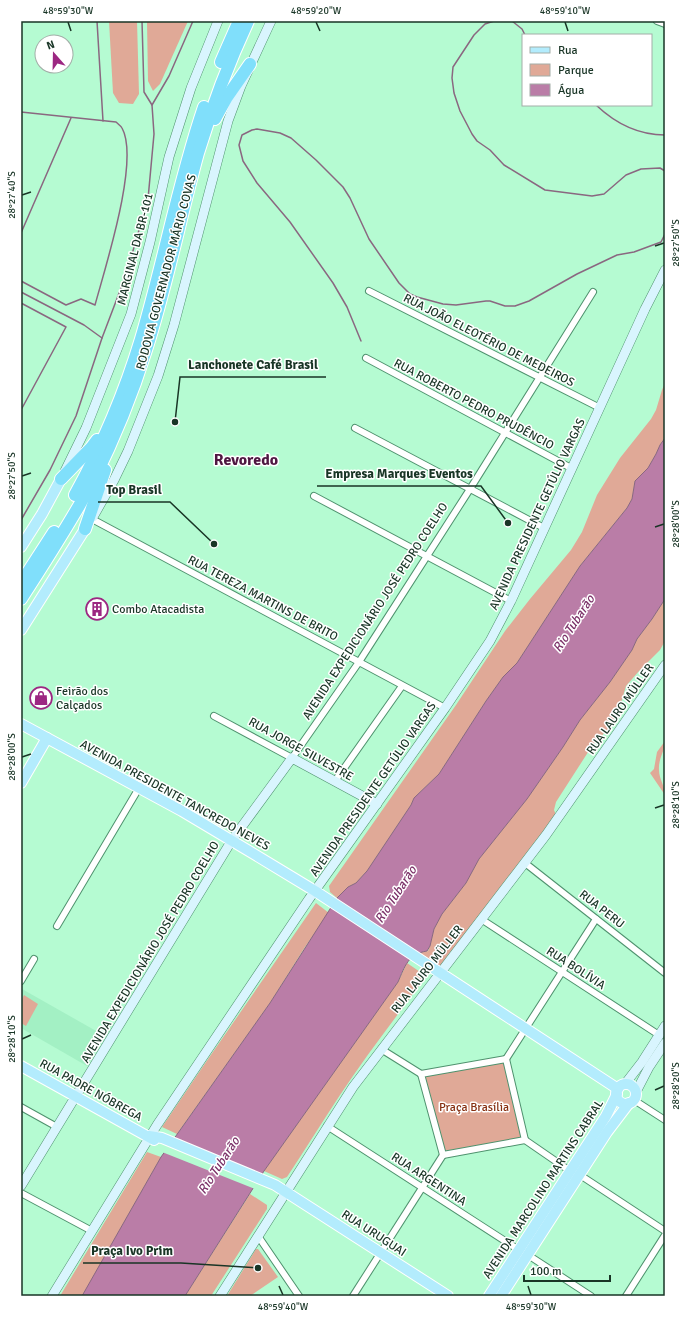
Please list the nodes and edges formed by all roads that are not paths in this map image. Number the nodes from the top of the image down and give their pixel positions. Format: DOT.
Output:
graph roads {
  1 [pos="218,21"];
  2 [pos="239,21"];
  3 [pos="248,21"];
  4 [pos="271,21"];
  5 [pos="657,21"];
  6 [pos="665,24"];
  7 [pos="250,64"];
  8 [pos="198,154"];
  9 [pos="665,270"];
  10 [pos="369,291"];
  11 [pos="593,292"];
  12 [pos="366,358"];
  13 [pos="540,378"];
  14 [pos="124,400"];
  15 [pos="600,408"];
  16 [pos="355,428"];
  17 [pos="505,433"];
  18 [pos="571,468"];
  19 [pos="62,479"];
  20 [pos="470,489"];
  21 [pos="314,496"];
  22 [pos="88,524"];
  23 [pos="544,528"];
  24 [pos="21,547"];
  25 [pos="428,556"];
  26 [pos="21,583"];
  27 [pos="21,599"];
  28 [pos="511,601"];
  29 [pos="21,630"];
  30 [pos="359,662"];
  31 [pos="665,665"];
  32 [pos="402,686"];
  33 [pos="445,708"];
  34 [pos="214,716"];
  35 [pos="21,724"];
  36 [pos="47,738"];
  37 [pos="292,758"];
  38 [pos="335,782"];
  39 [pos="21,783"];
  40 [pos="140,788"];
  41 [pos="377,804"];
  42 [pos="232,840"];
  43 [pos="525,863"];
  44 [pos="318,894"];
  45 [pos="481,919"];
  46 [pos="596,919"];
  47 [pos="57,926"];
  48 [pos="34,959"];
  49 [pos="562,972"];
  50 [pos="440,973"];
  51 [pos="665,973"];
  52 [pos="21,981"];
  53 [pos="665,1026"];
  54 [pos="525,1029"];
  55 [pos="662,1039"];
  56 [pos="381,1049"];
  57 [pos="506,1059"];
  58 [pos="21,1066"];
  59 [pos="421,1074"];
  60 [pos="620,1089"];
  61 [pos="76,1096"];
  62 [pos="633,1098"];
  63 [pos="21,1107"];
  64 [pos="665,1120"];
  65 [pos="327,1126"];
  66 [pos="57,1127"];
  67 [pos="149,1136"];
  68 [pos="525,1140"];
  69 [pos="161,1141"];
  70 [pos="443,1155"];
  71 [pos="575,1173"];
  72 [pos="21,1186"];
  73 [pos="423,1187"];
  74 [pos="286,1192"];
  75 [pos="21,1193"];
  76 [pos="92,1231"];
  77 [pos="665,1231"];
  78 [pos="665,1235"];
  79 [pos="258,1236"];
  80 [pos="381,1253"];
  81 [pos="524,1253"];
  82 [pos="52,1296"];
  83 [pos="220,1296"];
  84 [pos="299,1296"];
  85 [pos="353,1296"];
  86 [pos="448,1296"];
  87 [pos="489,1296"];
  88 [pos="502,1296"];
  89 [pos="591,1296"];
  90 [pos="626,1296"];
  1 -- 19 [label="main road, MARGINAL DA BR-101"];
  2 -- 14 [label="highway, RODOVIA GOVERNADOR MÁRIO COVAS"];
  3 -- 8 [label="highway, RODOVIA GOVERNADOR MÁRIO COVAS"];
  4 -- 7 [label="main road"];
  5 -- 6 [label="street"];
  7 -- 8 [label="highway"];
  7 -- 22 [label="main road"];
  8 -- 14 [label="highway, RODOVIA GOVERNADOR MÁRIO COVAS"];
  9 -- 15 [label="main road, AVENIDA PRESIDENTE GETÚLIO VARGAS"];
  10 -- 13 [label="street, RUA JOÃO ELEOTÉRIO DE MEDEIROS"];
  11 -- 13 [label="street, AVENIDA EXPEDICIONÁRIO JOSÉ PEDRO COELHO"];
  12 -- 17 [label="street, RUA ROBERTO PEDRO PRUDÊNCIO"];
  13 -- 15 [label="street, RUA JOÃO ELEOTÉRIO DE MEDEIROS"];
  13 -- 17 [label="street, AVENIDA EXPEDICIONÁRIO JOSÉ PEDRO COELHO"];
  14 -- 19 [label="highway"];
  14 -- 22 [label="highway"];
  14 -- 26 [label="highway, RODOVIA GOVERNADOR MÁRIO COVAS"];
  14 -- 27 [label="highway, RODOVIA GOVERNADOR MÁRIO COVAS"];
  15 -- 18 [label="main road, AVENIDA PRESIDENTE GETÚLIO VARGAS"];
  16 -- 20 [label="street"];
  17 -- 18 [label="street, RUA ROBERTO PEDRO PRUDÊNCIO"];
  17 -- 20 [label="street, AVENIDA EXPEDICIONÁRIO JOSÉ PEDRO COELHO"];
  18 -- 23 [label="main road, AVENIDA PRESIDENTE GETÚLIO VARGAS"];
  19 -- 24 [label="main road"];
  20 -- 23 [label="street"];
  20 -- 25 [label="street, AVENIDA EXPEDICIONÁRIO JOSÉ PEDRO COELHO"];
  21 -- 25 [label="street"];
  22 -- 29 [label="main road"];
  22 -- 30 [label="street, RUA TEREZA MARTINS DE BRITO"];
  23 -- 28 [label="main road, AVENIDA PRESIDENTE GETÚLIO VARGAS"];
  25 -- 28 [label="street"];
  25 -- 30 [label="street, AVENIDA EXPEDICIONÁRIO JOSÉ PEDRO COELHO"];
  28 -- 33 [label="main road, AVENIDA PRESIDENTE GETÚLIO VARGAS"];
  30 -- 32 [label="street, RUA TEREZA MARTINS DE BRITO"];
  30 -- 37 [label="street, AVENIDA EXPEDICIONÁRIO JOSÉ PEDRO COELHO"];
  31 -- 43 [label="main road, RUA LAURO MÜLLER"];
  32 -- 33 [label="street, RUA TEREZA MARTINS DE BRITO"];
  32 -- 38 [label="street"];
  33 -- 41 [label="main road, AVENIDA PRESIDENTE GETÚLIO VARGAS"];
  34 -- 37 [label="street, RUA JORGE SILVESTRE"];
  35 -- 36 [label="main road, AVENIDA PRESIDENTE TANCREDO NEVES"];
  36 -- 39 [label="main road"];
  36 -- 40 [label="main road, AVENIDA PRESIDENTE TANCREDO NEVES"];
  37 -- 38 [label="main road, RUA JORGE SILVESTRE"];
  37 -- 42 [label="main road, AVENIDA EXPEDICIONÁRIO JOSÉ PEDRO COELHO"];
  38 -- 41 [label="main road, RUA JORGE SILVESTRE"];
  40 -- 42 [label="main road, AVENIDA PRESIDENTE TANCREDO NEVES"];
  40 -- 47 [label="street"];
  41 -- 44 [label="main road, AVENIDA PRESIDENTE GETÚLIO VARGAS"];
  42 -- 44 [label="main road, AVENIDA PRESIDENTE TANCREDO NEVES"];
  42 -- 61 [label="main road, AVENIDA EXPEDICIONÁRIO JOSÉ PEDRO COELHO"];
  43 -- 45 [label="main road, RUA LAURO MÜLLER"];
  43 -- 46 [label="street, RUA PERU"];
  44 -- 50 [label="main road, AVENIDA PRESIDENTE TANCREDO NEVES"];
  44 -- 67 [label="main road, AVENIDA PRESIDENTE GETÚLIO VARGAS"];
  45 -- 49 [label="street, RUA BOLÍVIA"];
  45 -- 50 [label="main road, RUA LAURO MÜLLER"];
  46 -- 49 [label="street"];
  46 -- 51 [label="street, RUA PERU"];
  48 -- 52 [label="street"];
  49 -- 54 [label="street"];
  49 -- 55 [label="street, RUA BOLÍVIA"];
  50 -- 54 [label="main road, AVENIDA PRESIDENTE TANCREDO NEVES"];
  50 -- 56 [label="main road, RUA LAURO MÜLLER"];
  53 -- 55 [label="main road, AVENIDA MARCOLINO MARTINS CABRAL"];
  54 -- 57 [label="street"];
  54 -- 60 [label="main road, AVENIDA PRESIDENTE TANCREDO NEVES"];
  55 -- 60 [label="main road, AVENIDA MARCOLINO MARTINS CABRAL"];
  55 -- 62 [label="main road, AVENIDA MARCOLINO MARTINS CABRAL"];
  56 -- 59 [label="street"];
  56 -- 65 [label="main road, RUA LAURO MÜLLER"];
  57 -- 59 [label="street"];
  57 -- 68 [label="street"];
  58 -- 61 [label="main road, RUA PADRE NÓBREGA"];
  59 -- 70 [label="street"];
  60 -- 62 [label="main road"];
  60 -- 62 [label="main road"];
  60 -- 71 [label="main road, AVENIDA MARCOLINO MARTINS CABRAL"];
  61 -- 66 [label="main road, AVENIDA EXPEDICIONÁRIO JOSÉ PEDRO COELHO"];
  61 -- 67 [label="main road, RUA PADRE NÓBREGA"];
  62 -- 64 [label="street"];
  62 -- 71 [label="main road, AVENIDA MARCOLINO MARTINS CABRAL"];
  63 -- 66 [label="street"];
  65 -- 73 [label="street, RUA ARGENTINA"];
  65 -- 74 [label="main road, RUA LAURO MÜLLER"];
  66 -- 72 [label="main road, AVENIDA EXPEDICIONÁRIO JOSÉ PEDRO COELHO"];
  67 -- 69 [label="main road, RUA PADRE NÓBREGA"];
  67 -- 76 [label="main road, AVENIDA PRESIDENTE GETÚLIO VARGAS"];
  68 -- 70 [label="street"];
  68 -- 71 [label="street"];
  69 -- 74 [label="main road, RUA URUGUAI"];
  70 -- 73 [label="street"];
  71 -- 77 [label="street"];
  71 -- 81 [label="main road, AVENIDA MARCOLINO MARTINS CABRAL"];
  73 -- 80 [label="street"];
  73 -- 81 [label="street, RUA ARGENTINA"];
  74 -- 79 [label="main road, RUA LAURO MÜLLER"];
  74 -- 80 [label="main road, RUA URUGUAI"];
  75 -- 76 [label="street"];
  76 -- 82 [label="main road, AVENIDA PRESIDENTE GETÚLIO VARGAS"];
  78 -- 90 [label="street"];
  79 -- 83 [label="main road, RUA LAURO MÜLLER"];
  79 -- 84 [label="street"];
  80 -- 85 [label="street"];
  80 -- 86 [label="main road, RUA URUGUAI"];
  81 -- 87 [label="main road, AVENIDA MARCOLINO MARTINS CABRAL"];
  81 -- 88 [label="main road, AVENIDA MARCOLINO MARTINS CABRAL"];
  81 -- 89 [label="street, RUA ARGENTINA"];
}
